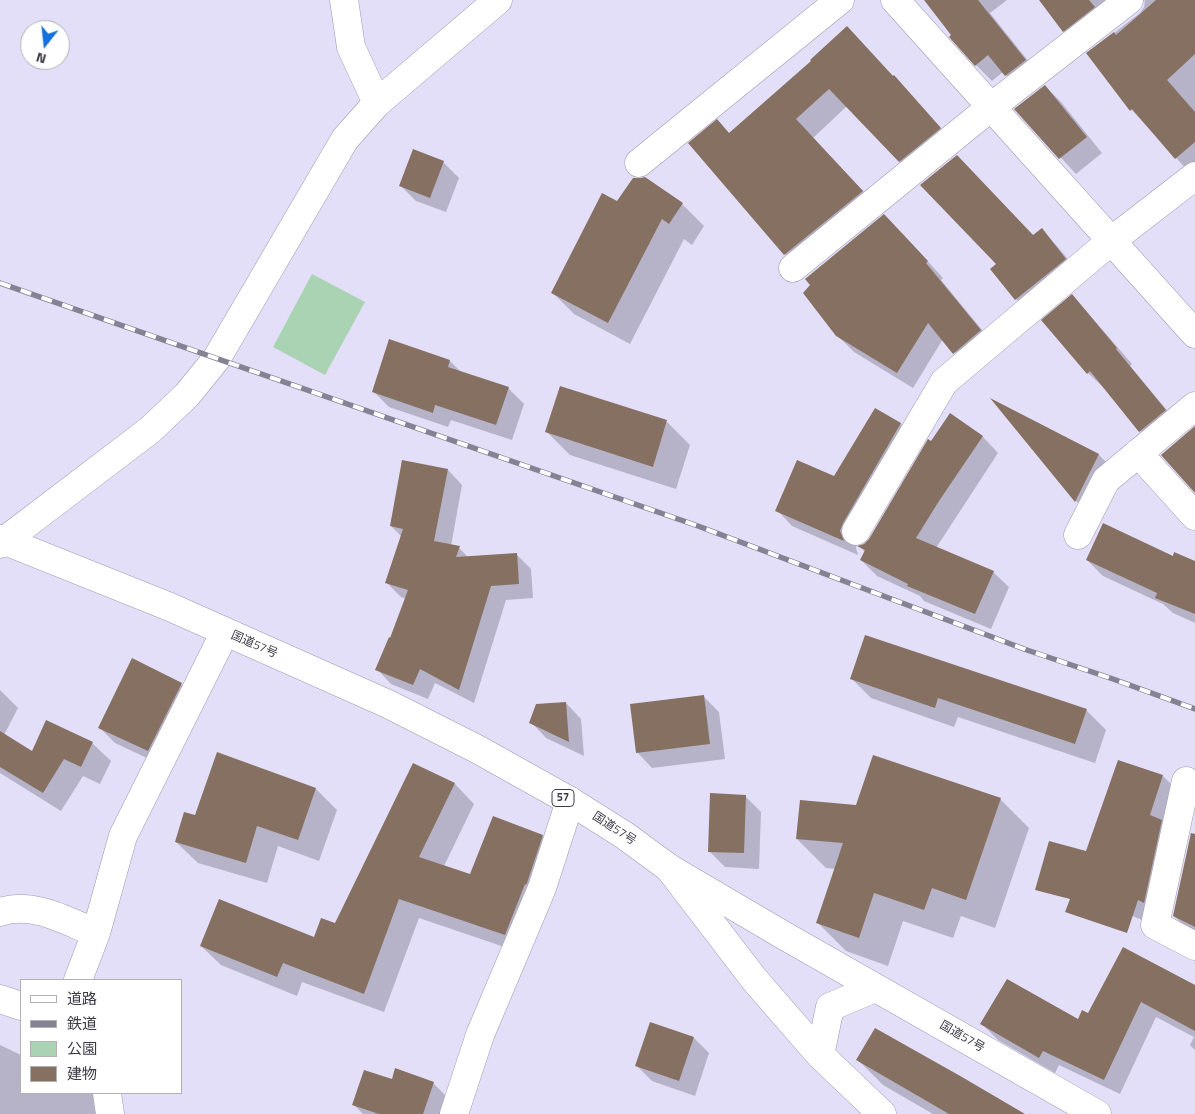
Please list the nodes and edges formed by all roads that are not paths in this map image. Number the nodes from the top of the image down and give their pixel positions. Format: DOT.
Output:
graph roads {
  1 [pos="344,0"];
  2 [pos="498,0"];
  3 [pos="840,0"];
  4 [pos="895,0"];
  5 [pos="1129,0"];
  6 [pos="377,103"];
  7 [pos="991,107"];
  8 [pos="639,163"];
  9 [pos="1195,176"];
  10 [pos="1111,241"];
  11 [pos="793,268"];
  12 [pos="1195,334"];
  13 [pos="1195,406"];
  14 [pos="1138,453"];
  15 [pos="1195,516"];
  16 [pos="856,531"];
  17 [pos="1078,536"];
  18 [pos="2,541"];
  19 [pos="225,632"];
  20 [pos="1186,781"];
  21 [pos="570,801"];
  22 [pos="669,868"];
  23 [pos="0,912"];
  24 [pos="96,933"];
  25 [pos="1195,946"];
  26 [pos="78,979"];
  27 [pos="875,988"];
  28 [pos="0,999"];
  29 [pos="20,1006"];
  30 [pos="820,1055"];
  31 [pos="107,1094"];
  32 [pos="110,1114"];
  33 [pos="454,1114"];
  34 [pos="882,1114"];
  35 [pos="1097,1114"];
  1 -- 6 [label="main road"];
  2 -- 6 [label="main road"];
  3 -- 8 [label="main road"];
  4 -- 7 [label="main road"];
  5 -- 7 [label="main road"];
  6 -- 18 [label="main road"];
  7 -- 10 [label="main road"];
  7 -- 11 [label="main road"];
  9 -- 10 [label="main road"];
  10 -- 12 [label="main road"];
  10 -- 16 [label="main road"];
  13 -- 14 [label="main road"];
  14 -- 15 [label="main road"];
  14 -- 17 [label="main road"];
  18 -- 19 [label="main road, 国道57号 / 57"];
  19 -- 21 [label="main road, 国道57号 / 57"];
  19 -- 24 [label="main road"];
  20 -- 25 [label="main road"];
  21 -- 22 [label="main road, 国道57号 / 57"];
  21 -- 33 [label="main road"];
  22 -- 27 [label="main road, 国道57号 / 57"];
  22 -- 30 [label="main road"];
  23 -- 24 [label="main road"];
  24 -- 26 [label="main road"];
  27 -- 30 [label="main road"];
  27 -- 35 [label="main road, 国道57号 / 57"];
  28 -- 29 [label="main road"];
  30 -- 34 [label="main road"];
  31 -- 32 [label="main road"];
}
